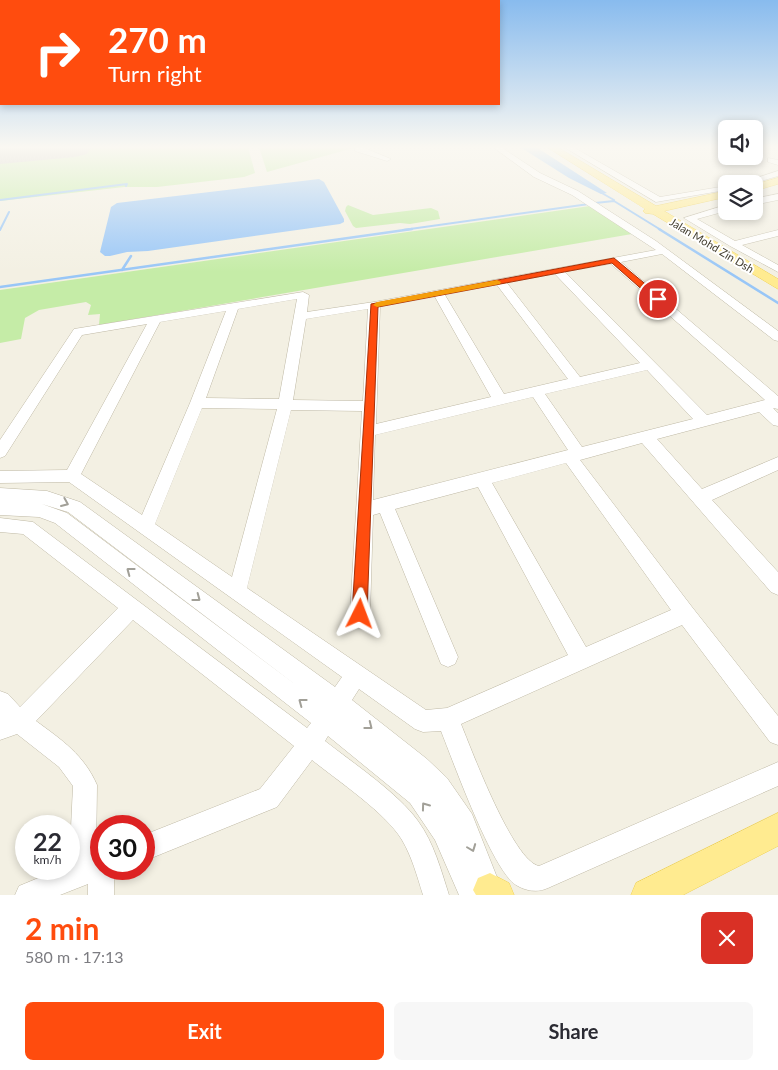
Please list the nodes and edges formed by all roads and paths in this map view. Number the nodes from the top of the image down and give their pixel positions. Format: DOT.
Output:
graph roads {
  1 [pos="563,189"];
  2 [pos="618,189"];
  3 [pos="620,189"];
  4 [pos="640,189"];
  5 [pos="718,189"];
  6 [pos="774,189"];
  7 [pos="763,194"];
  8 [pos="718,196"];
  9 [pos="634,197"];
  10 [pos="778,197"];
  11 [pos="763,198"];
  12 [pos="718,201"];
  13 [pos="680,206"];
  14 [pos="718,210"];
  15 [pos="655,212"];
  16 [pos="684,222"];
  17 [pos="778,233"];
  18 [pos="733,244"];
  19 [pos="664,251"];
  20 [pos="614,261"];
  21 [pos="778,269"];
  22 [pos="558,271"];
  23 [pos="500,282"];
  24 [pos="778,285"];
  25 [pos="778,291"];
  26 [pos="438,293"];
  27 [pos="374,306"];
  28 [pos="233,307"];
  29 [pos="301,316"];
  30 [pos="156,319"];
  31 [pos="778,337"];
  32 [pos="649,364"];
  33 [pos="577,382"];
  34 [pos="536,391"];
  35 [pos="500,400"];
  36 [pos="197,403"];
  37 [pos="773,403"];
  38 [pos="285,405"];
  39 [pos="369,406"];
  40 [pos="704,421"];
  41 [pos="778,421"];
  42 [pos="368,431"];
  43 [pos="645,436"];
  44 [pos="0,452"];
  45 [pos="574,455"];
  46 [pos="778,464"];
  47 [pos="72,476"];
  48 [pos="0,477"];
  49 [pos="482,479"];
  50 [pos="0,495"];
  51 [pos="700,498"];
  52 [pos="385,504"];
  53 [pos="0,508"];
  54 [pos="364,510"];
  55 [pos="0,525"];
  56 [pos="145,527"];
  57 [pos="778,586"];
  58 [pos="237,591"];
  59 [pos="133,608"];
  60 [pos="360,614"];
  61 [pos="685,614"];
  62 [pos="448,657"];
  63 [pos="582,660"];
  64 [pos="356,674"];
  65 [pos="0,702"];
  66 [pos="332,711"];
  67 [pos="448,719"];
  68 [pos="10,726"];
  69 [pos="778,734"];
  70 [pos="310,744"];
  71 [pos="778,774"];
  72 [pos="90,828"];
  73 [pos="778,830"];
  74 [pos="155,844"];
  75 [pos="90,871"];
  76 [pos="98,880"];
  77 [pos="488,894"];
  78 [pos="28,895"];
  79 [pos="101,895"];
  80 [pos="436,895"];
  81 [pos="648,895"];
  1 -- 19 [label="street"];
  2 -- 15 [label="main road, Jalan Mohd Zin Dsh"];
  3 -- 9 [label="main road, Jalan Mohd Zin Dsh"];
  4 -- 5 [label="street"];
  6 -- 7 [label="main road"];
  8 -- 13 [label="main road"];
  9 -- 13 [label="main road"];
  9 -- 15 [label="main road, Jalan Mohd Zin Dsh"];
  10 -- 11 [label="street"];
  12 -- 13 [label="main road"];
  13 -- 15 [label="main road"];
  13 -- 16 [label="main road"];
  14 -- 16 [label="street"];
  15 -- 16 [label="main road, Jalan Mohd Zin Dsh"];
  15 -- 25 [label="main road, Jalan Mohd Zin Dsh"];
  16 -- 18 [label="street"];
  16 -- 24 [label="main road, Jalan Mohd Zin Dsh"];
  17 -- 18 [label="street"];
  18 -- 21 [label="street"];
  19 -- 20 [label="street"];
  19 -- 31 [label="street"];
  20 -- 22 [label="street"];
  20 -- 37 [label="street"];
  22 -- 23 [label="street"];
  22 -- 32 [label="street"];
  23 -- 26 [label="street"];
  23 -- 33 [label="street"];
  26 -- 27 [label="street"];
  26 -- 35 [label="street"];
  27 -- 29 [label="street"];
  27 -- 39 [label="street"];
  28 -- 29 [label="street"];
  28 -- 30 [label="street"];
  28 -- 36 [label="street"];
  29 -- 38 [label="street"];
  30 -- 44 [label="street"];
  30 -- 47 [label="street"];
  32 -- 33 [label="street"];
  32 -- 40 [label="street"];
  33 -- 34 [label="street"];
  34 -- 35 [label="street"];
  34 -- 45 [label="street"];
  35 -- 42 [label="street"];
  36 -- 38 [label="street"];
  36 -- 56 [label="street"];
  37 -- 40 [label="street"];
  37 -- 41 [label="street"];
  38 -- 39 [label="street"];
  38 -- 58 [label="street"];
  39 -- 42 [label="street"];
  40 -- 43 [label="street"];
  42 -- 54 [label="street"];
  43 -- 45 [label="street"];
  43 -- 51 [label="street"];
  45 -- 49 [label="street"];
  45 -- 61 [label="street"];
  46 -- 51 [label="street"];
  47 -- 48 [label="street"];
  47 -- 56 [label="street"];
  49 -- 52 [label="street"];
  49 -- 63 [label="street"];
  50 -- 66 [label="street, one-way"];
  51 -- 57 [label="street"];
  52 -- 54 [label="street"];
  52 -- 62 [label="street"];
  66 -- 53 [label="street, one-way"];
  54 -- 60 [label="street"];
  55 -- 59 [label="street"];
  56 -- 58 [label="street"];
  58 -- 64 [label="street"];
  59 -- 68 [label="street"];
  59 -- 70 [label="street"];
  61 -- 63 [label="street"];
  61 -- 69 [label="street"];
  63 -- 67 [label="street"];
  64 -- 66 [label="street"];
  64 -- 67 [label="street"];
  65 -- 68 [label="street"];
  66 -- 70 [label="street"];
  66 -- 77 [label="street"];
  67 -- 71 [label="street"];
  68 -- 72 [label="street"];
  70 -- 74 [label="street"];
  70 -- 80 [label="street"];
  73 -- 81 [label="main road"];
  75 -- 78 [label="street"];
  76 -- 79 [label="street"];
}
